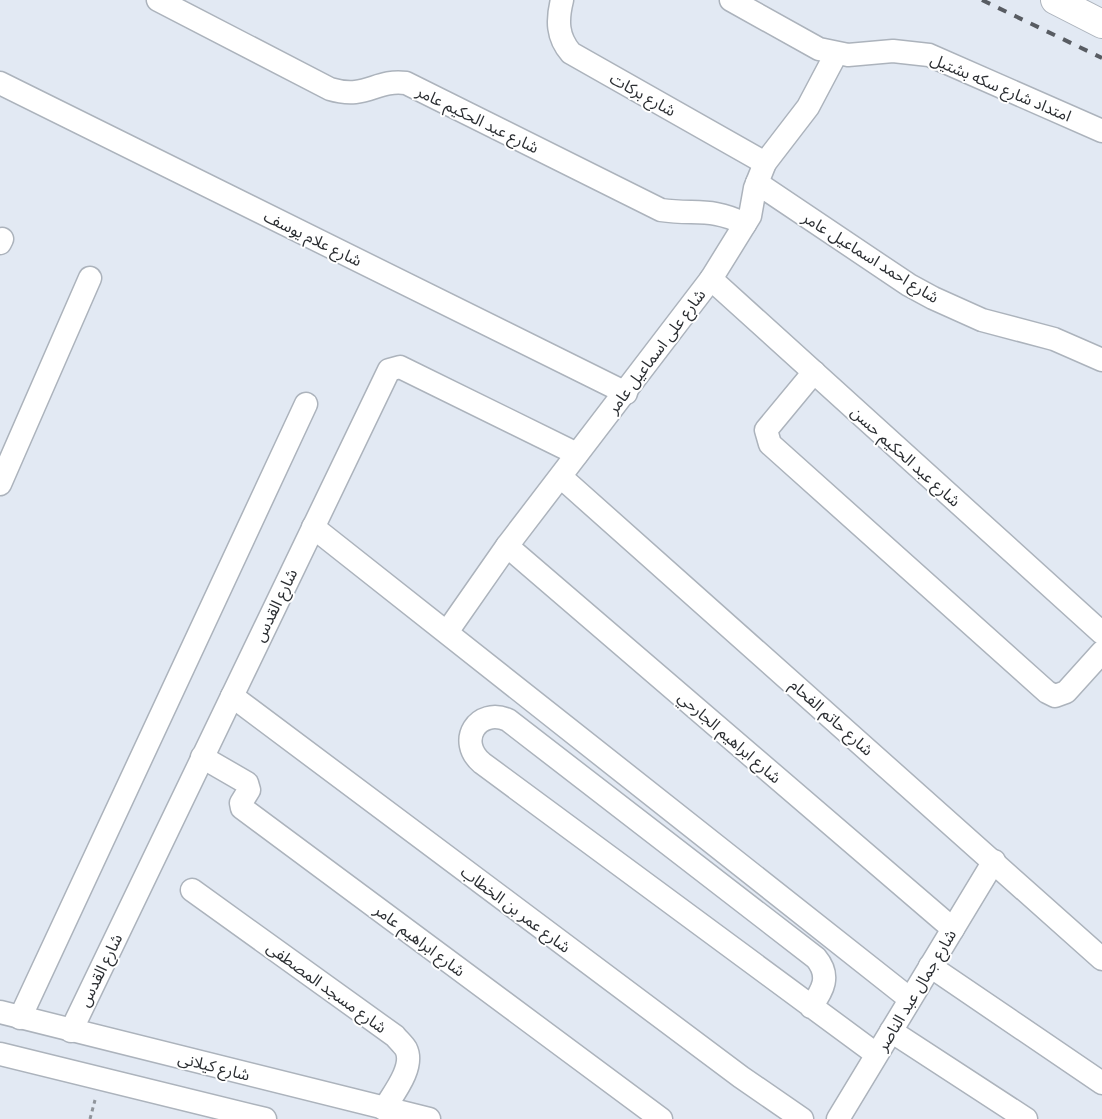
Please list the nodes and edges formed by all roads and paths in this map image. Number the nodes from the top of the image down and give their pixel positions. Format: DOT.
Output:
graph roads {
  1 [pos="158,0"];
  2 [pos="562,0"];
  3 [pos="731,0"];
  4 [pos="1055,0"];
  5 [pos="1102,24"];
  6 [pos="836,54"];
  7 [pos="0,83"];
  8 [pos="1102,130"];
  9 [pos="761,173"];
  10 [pos="745,224"];
  11 [pos="90,278"];
  12 [pos="711,278"];
  13 [pos="1102,360"];
  14 [pos="814,372"];
  15 [pos="626,393"];
  16 [pos="306,404"];
  17 [pos="577,454"];
  18 [pos="561,477"];
  19 [pos="0,484"];
  20 [pos="313,526"];
  21 [pos="507,546"];
  22 [pos="446,632"];
  23 [pos="1102,633"];
  24 [pos="1102,652"];
  25 [pos="232,696"];
  26 [pos="202,757"];
  27 [pos="994,861"];
  28 [pos="192,890"];
  29 [pos="953,929"];
  30 [pos="1102,959"];
  31 [pos="930,966"];
  32 [pos="910,999"];
  33 [pos="811,1007"];
  34 [pos="10,1015"];
  35 [pos="71,1031"];
  36 [pos="891,1031"];
  37 [pos="0,1054"];
  38 [pos="876,1054"];
  39 [pos="1102,1084"];
  40 [pos="384,1109"];
  41 [pos="199,1112"];
  42 [pos="265,1119"];
  43 [pos="429,1119"];
  44 [pos="661,1119"];
  45 [pos="802,1119"];
  46 [pos="838,1119"];
  47 [pos="1026,1119"];
  1 -- 10 [label="street, شارع عبد الحكيم عامر"];
  2 -- 9 [label="street, شارع بركات"];
  3 -- 6 [label="street, امتداد شارع سكه بشتيل"];
  4 -- 5 [label="highway"];
  6 -- 8 [label="street, امتداد شارع سكه بشتيل"];
  6 -- 9 [label="street, شارع على اسماعيل عامر"];
  7 -- 15 [label="street, شارع علام يوسف"];
  9 -- 10 [label="street, شارع على اسماعيل عامر"];
  9 -- 13 [label="street, شارع احمد اسماعيل عامر"];
  10 -- 12 [label="street, شارع على اسماعيل عامر"];
  11 -- 19 [label="street"];
  12 -- 14 [label="street, شارع عبد الحكيم حسن"];
  12 -- 15 [label="street, شارع على اسماعيل عامر"];
  14 -- 23 [label="street, شارع عبد الحكيم حسن"];
  14 -- 24 [label="street"];
  15 -- 17 [label="street, شارع على اسماعيل عامر"];
  16 -- 34 [label="street"];
  17 -- 18 [label="street, شارع على اسماعيل عامر"];
  17 -- 20 [label="street, شارع القدس"];
  18 -- 21 [label="street, شارع على اسماعيل عامر"];
  18 -- 27 [label="street, شارع حاتم الفحام"];
  20 -- 22 [label="street"];
  20 -- 25 [label="street, شارع القدس"];
  21 -- 22 [label="street, شارع على اسماعيل عامر"];
  21 -- 29 [label="street, شارع ابراهيم الجارحي"];
  22 -- 32 [label="street"];
  25 -- 26 [label="street, شارع القدس"];
  25 -- 45 [label="street, شارع عمر بن الخطاب"];
  26 -- 35 [label="street, شارع القدس"];
  26 -- 44 [label="street, شارع ابراهيم عامر"];
  27 -- 29 [label="street, شارع جمال عبد الناصر"];
  27 -- 30 [label="street, شارع حاتم الفحام"];
  28 -- 40 [label="street, شارع مسجد المصطفى"];
  29 -- 31 [label="street, شارع جمال عبد الناصر"];
  31 -- 32 [label="street, شارع جمال عبد الناصر"];
  31 -- 39 [label="street"];
  32 -- 36 [label="street, شارع جمال عبد الناصر"];
  33 -- 33 [label="street"];
  33 -- 38 [label="street"];
  34 -- 35 [label="street, شارع كيلانى"];
  35 -- 40 [label="street, شارع كيلانى"];
  36 -- 38 [label="street, شارع جمال عبد الناصر"];
  36 -- 47 [label="street"];
  37 -- 41 [label="street"];
  38 -- 46 [label="street, شارع جمال عبد الناصر"];
  40 -- 43 [label="street, شارع كيلانى"];
  41 -- 42 [label="street"];
}
